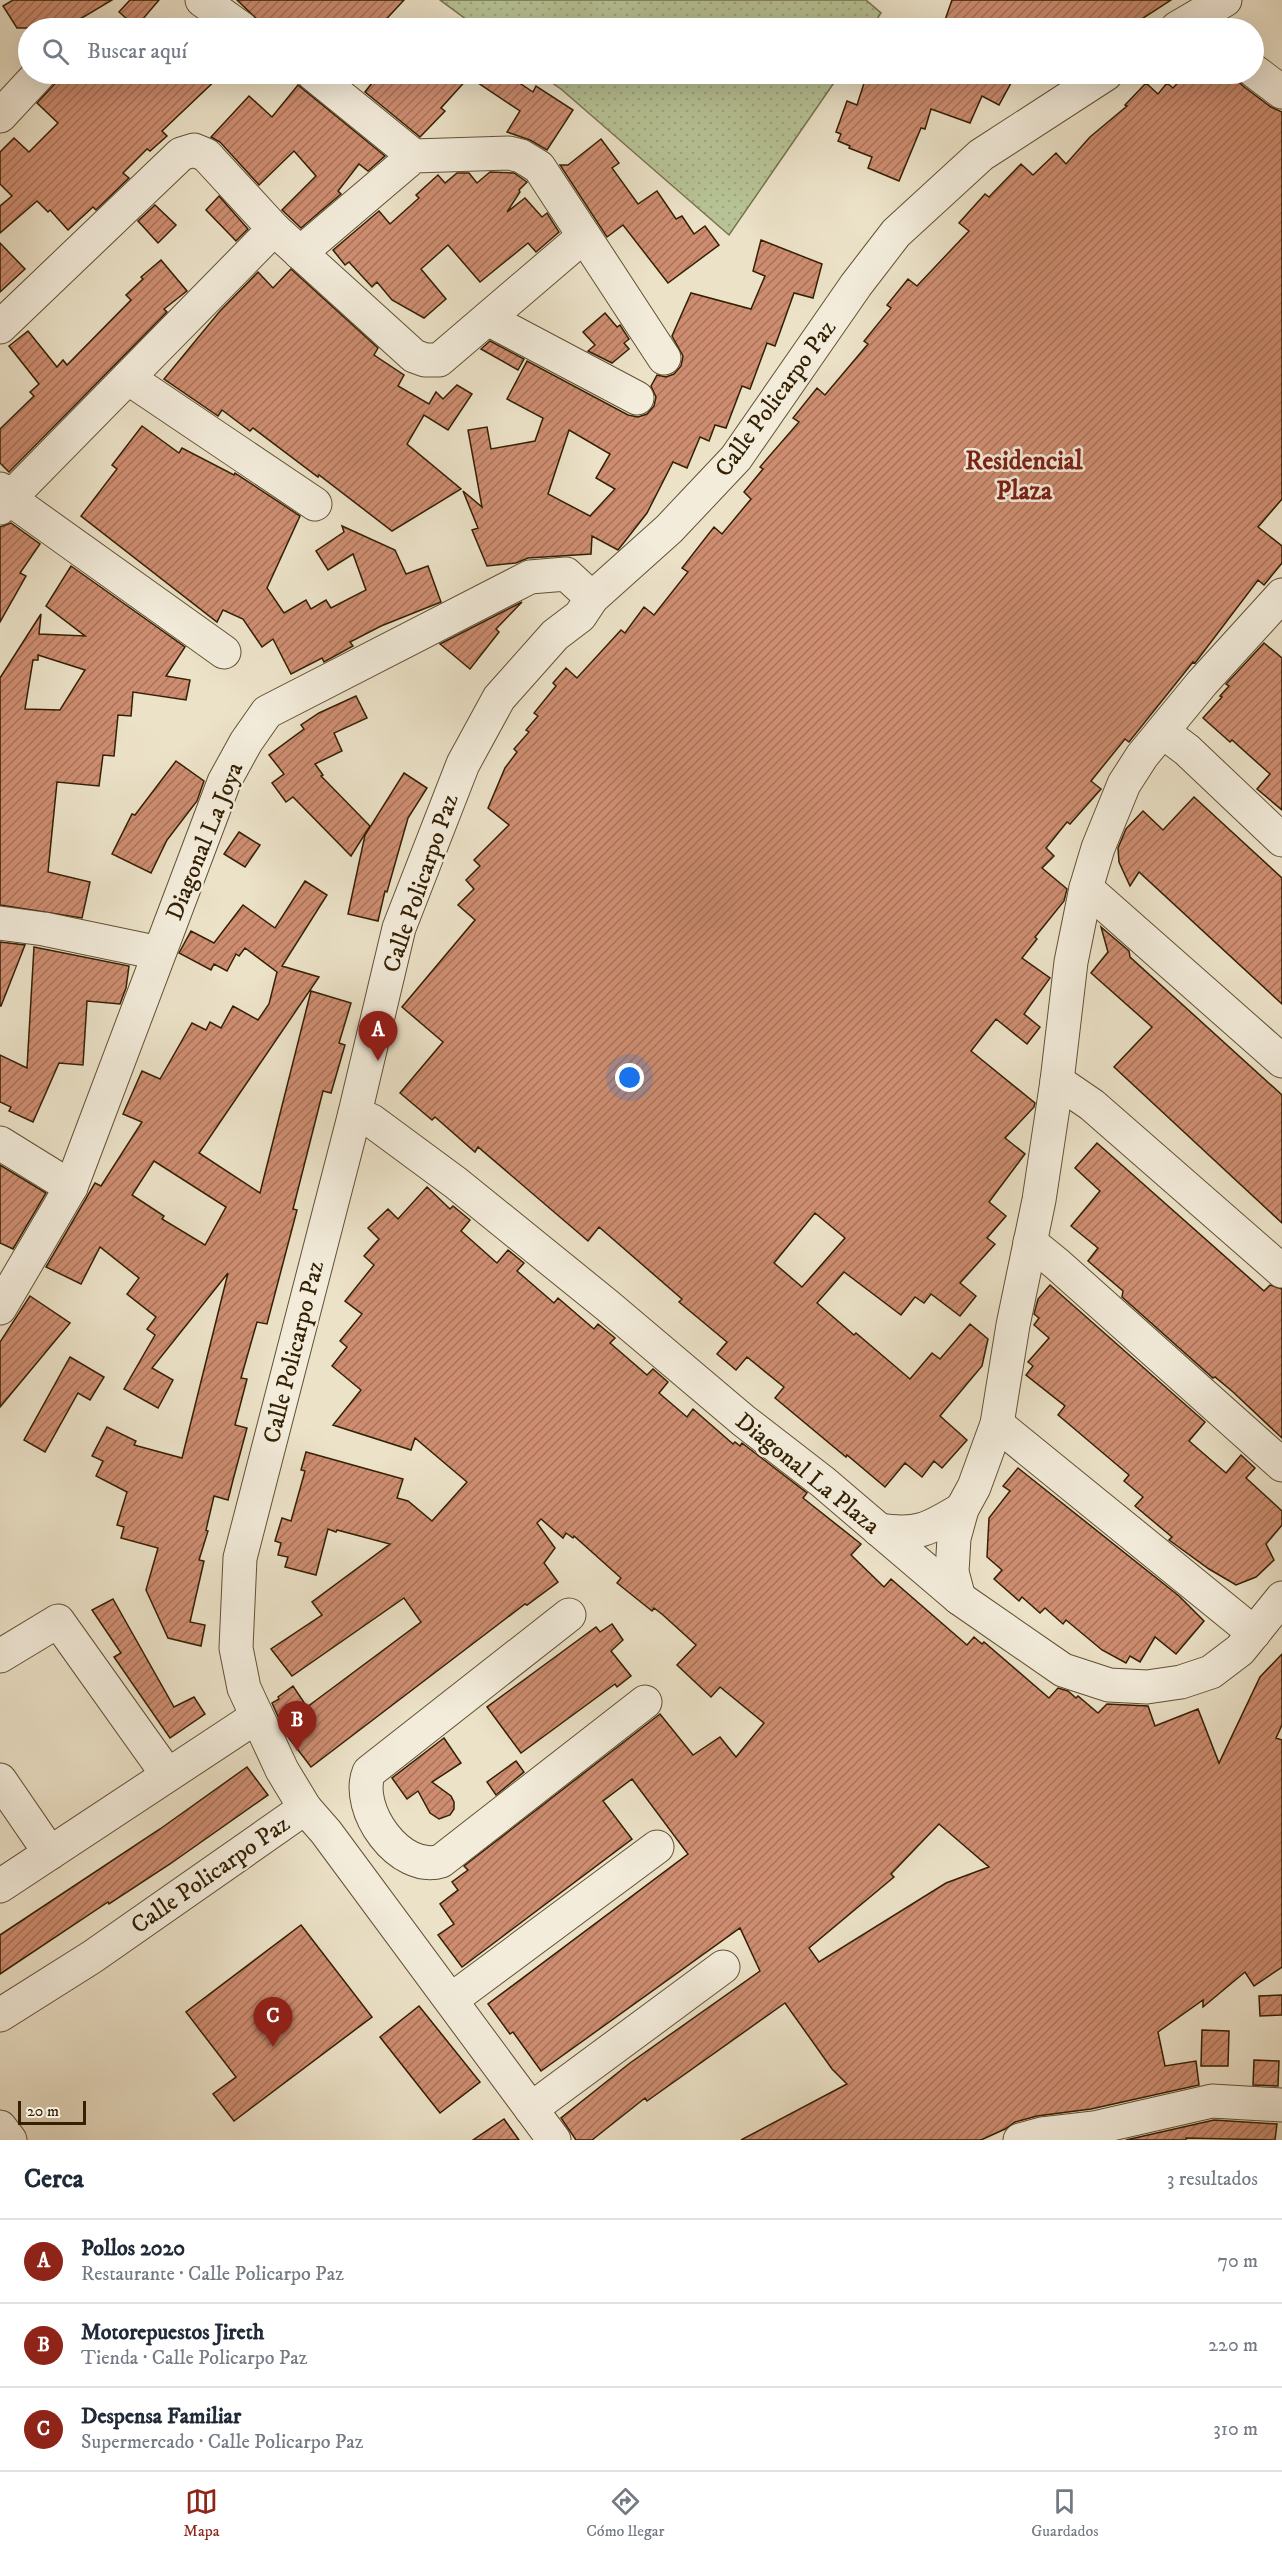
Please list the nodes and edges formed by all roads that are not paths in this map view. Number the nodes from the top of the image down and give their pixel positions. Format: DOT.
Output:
graph roads {
  1 [pos="202,0"];
  2 [pos="1221,12"];
  3 [pos="227,18"];
  4 [pos="1204,18"];
  5 [pos="1264,78"];
  6 [pos="30,84"];
  7 [pos="326,84"];
  8 [pos="1091,84"];
  9 [pos="1282,92"];
  10 [pos="0,116"];
  11 [pos="414,156"];
  12 [pos="274,229"];
  13 [pos="584,236"];
  14 [pos="300,253"];
  15 [pos="488,319"];
  16 [pos="0,327"];
  17 [pos="664,357"];
  18 [pos="128,378"];
  19 [pos="637,398"];
  20 [pos="3,499"];
  21 [pos="315,504"];
  22 [pos="592,598"];
  23 [pos="1275,615"];
  24 [pos="224,652"];
  25 [pos="1163,732"];
  26 [pos="1282,840"];
  27 [pos="1086,888"];
  28 [pos="0,923"];
  29 [pos="159,953"];
  30 [pos="1282,1061"];
  31 [pos="1057,1081"];
  32 [pos="355,1113"];
  33 [pos="0,1143"];
  34 [pos="71,1187"];
  35 [pos="1030,1242"];
  36 [pos="1282,1271"];
  37 [pos="0,1308"];
  38 [pos="997,1424"];
  39 [pos="1282,1465"];
  40 [pos="962,1509"];
  41 [pos="879,1530"];
  42 [pos="959,1598"];
  43 [pos="1282,1598"];
  44 [pos="569,1615"];
  45 [pos="1254,1633"];
  46 [pos="0,1656"];
  47 [pos="645,1702"];
  48 [pos="256,1717"];
  49 [pos="167,1774"];
  50 [pos="0,1780"];
  51 [pos="305,1808"];
  52 [pos="382,1830"];
  53 [pos="657,1847"];
  54 [pos="50,1853"];
  55 [pos="345,1858"];
  56 [pos="0,1886"];
  57 [pos="723,1967"];
  58 [pos="451,2000"];
  59 [pos="0,2015"];
  60 [pos="1282,2105"];
  61 [pos="531,2109"];
  62 [pos="0,2127"];
  63 [pos="10,2140"];
  64 [pos="554,2140"];
  65 [pos="1020,2140"];
  1 -- 3 [label="street"];
  2 -- 4 [label="street"];
  5 -- 9 [label="street"];
  6 -- 10 [label="street"];
  7 -- 11 [label="street"];
  8 -- 22 [label="street, Calle Policarpo Paz"];
  11 -- 13 [label="street"];
  11 -- 14 [label="street"];
  12 -- 14 [label="street"];
  12 -- 16 [label="street"];
  12 -- 18 [label="street"];
  13 -- 15 [label="street"];
  13 -- 17 [label="street"];
  14 -- 15 [label="street"];
  15 -- 19 [label="street"];
  18 -- 20 [label="street"];
  18 -- 21 [label="street"];
  20 -- 24 [label="street"];
  22 -- 29 [label="street, Diagonal La Joya"];
  22 -- 32 [label="street, Calle Policarpo Paz"];
  23 -- 25 [label="street"];
  25 -- 26 [label="street"];
  25 -- 27 [label="street"];
  27 -- 30 [label="street"];
  27 -- 31 [label="street"];
  28 -- 29 [label="street"];
  29 -- 34 [label="street, Diagonal La Joya"];
  31 -- 35 [label="street"];
  31 -- 36 [label="street"];
  32 -- 41 [label="street, Diagonal La Plaza"];
  32 -- 48 [label="street, Calle Policarpo Paz"];
  33 -- 34 [label="street"];
  34 -- 37 [label="street, Diagonal La Joya"];
  35 -- 38 [label="street"];
  35 -- 39 [label="street"];
  38 -- 40 [label="street"];
  38 -- 45 [label="street"];
  40 -- 41 [label="street"];
  40 -- 42 [label="street"];
  41 -- 42 [label="street, Diagonal La Plaza"];
  42 -- 45 [label="street, Diagonal La Plaza"];
  43 -- 45 [label="street, Diagonal La Plaza"];
  44 -- 52 [label="street"];
  46 -- 49 [label="street"];
  47 -- 52 [label="street"];
  48 -- 49 [label="street"];
  48 -- 51 [label="street, Calle Policarpo Paz"];
  49 -- 54 [label="street"];
  50 -- 54 [label="street"];
  51 -- 55 [label="street"];
  51 -- 59 [label="street, Calle Policarpo Paz"];
  52 -- 55 [label="street"];
  53 -- 58 [label="street"];
  54 -- 56 [label="street"];
  55 -- 58 [label="street"];
  57 -- 61 [label="street"];
  58 -- 61 [label="street"];
  60 -- 65 [label="street"];
  61 -- 64 [label="street"];
  62 -- 63 [label="street"];
}
